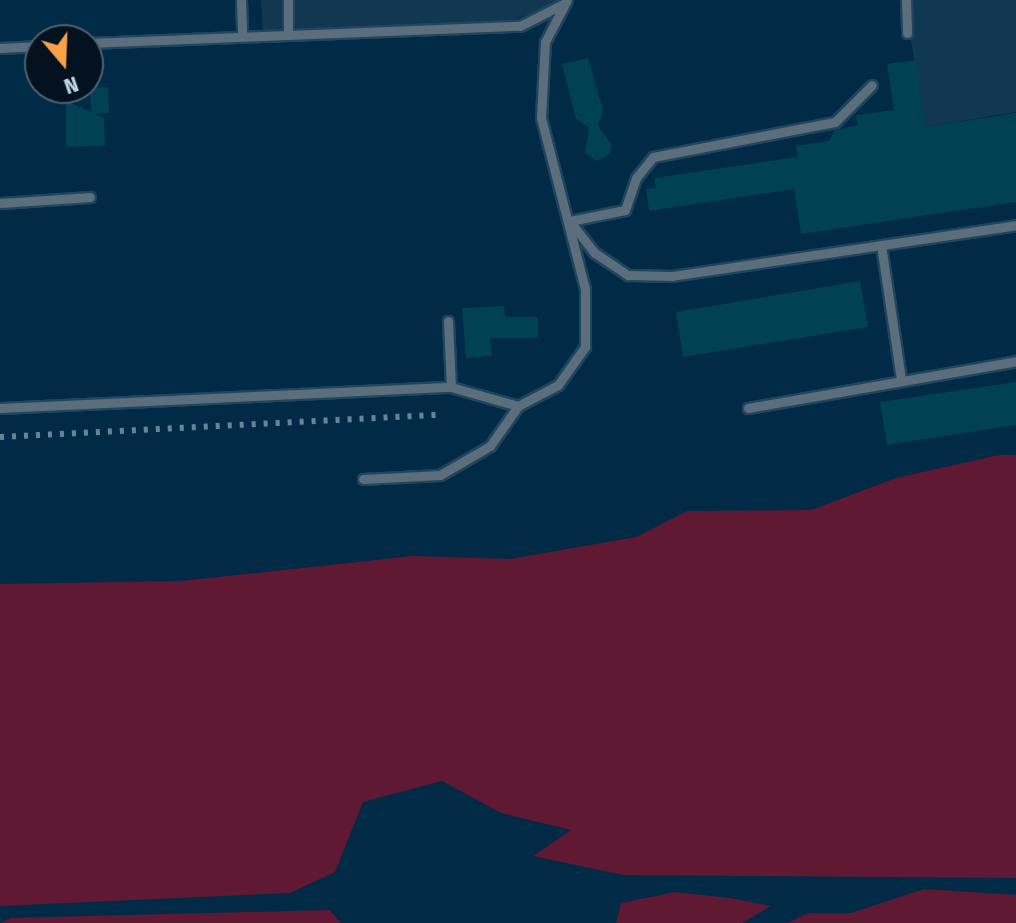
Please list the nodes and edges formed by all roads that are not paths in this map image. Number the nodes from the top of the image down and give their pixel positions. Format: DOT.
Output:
graph roads {
  1 [pos="241,0"];
  2 [pos="288,0"];
  3 [pos="906,0"];
  4 [pos="565,2"];
  5 [pos="907,33"];
  6 [pos="288,34"];
  7 [pos="242,36"];
  8 [pos="104,42"];
  9 [pos="24,47"];
  10 [pos="0,48"];
  11 [pos="872,85"];
  12 [pos="90,197"];
  13 [pos="0,203"];
  14 [pos="570,221"];
  15 [pos="1016,225"];
  16 [pos="881,245"];
  17 [pos="448,321"];
  18 [pos="1016,361"];
  19 [pos="901,379"];
  20 [pos="451,387"];
  21 [pos="518,406"];
  22 [pos="0,408"];
  23 [pos="748,408"];
  24 [pos="363,479"];
  1 -- 7 [label="lane"];
  2 -- 6 [label="lane"];
  3 -- 5 [label="lane"];
  4 -- 6 [label="lane"];
  4 -- 14 [label="lane"];
  6 -- 7 [label="lane"];
  7 -- 8 [label="lane"];
  9 -- 10 [label="lane"];
  11 -- 14 [label="lane"];
  12 -- 13 [label="lane"];
  14 -- 16 [label="lane"];
  14 -- 21 [label="lane"];
  15 -- 16 [label="lane"];
  16 -- 19 [label="lane"];
  17 -- 20 [label="lane"];
  18 -- 19 [label="lane"];
  19 -- 23 [label="lane"];
  20 -- 21 [label="lane"];
  20 -- 22 [label="lane"];
  21 -- 24 [label="lane"];
}
